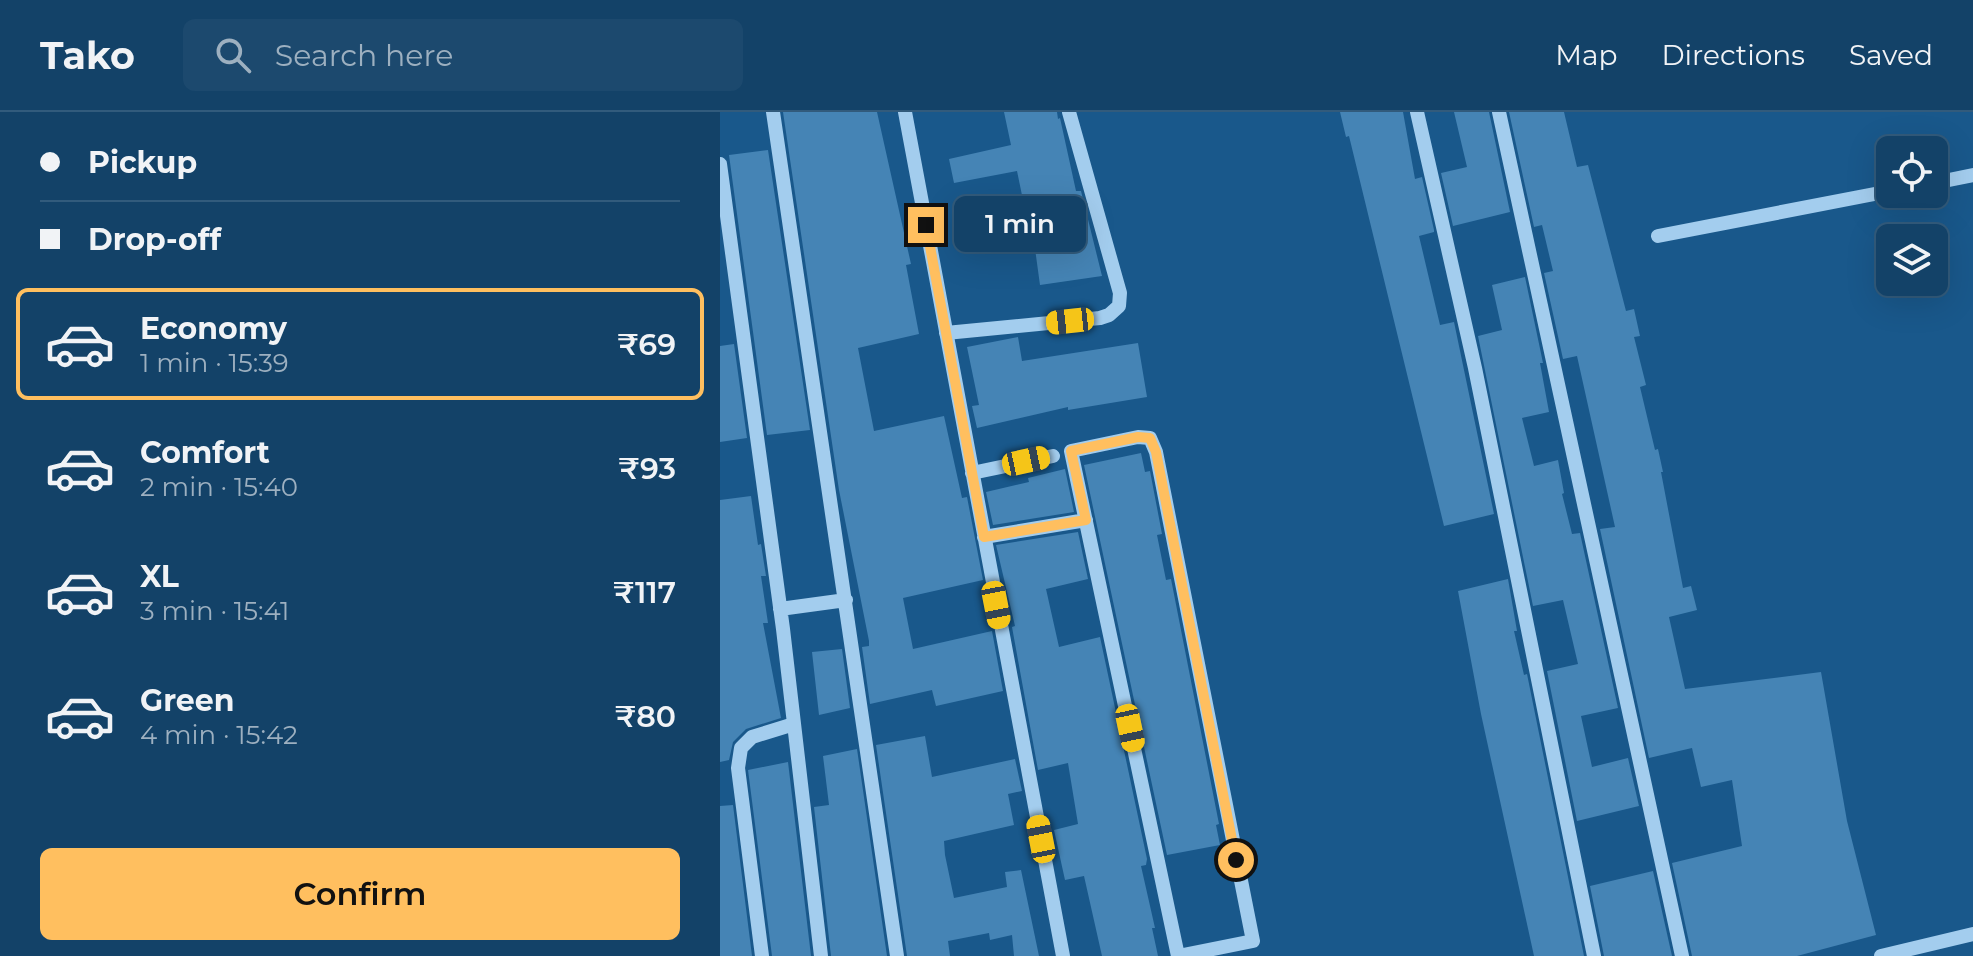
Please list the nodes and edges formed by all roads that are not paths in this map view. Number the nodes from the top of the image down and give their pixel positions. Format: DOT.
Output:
graph roads {
  1 [pos="773,112"];
  2 [pos="905,112"];
  3 [pos="1069,112"];
  4 [pos="1417,112"];
  5 [pos="1499,112"];
  6 [pos="720,164"];
  7 [pos="1973,175"];
  8 [pos="1948,180"];
  9 [pos="1876,194"];
  10 [pos="1658,236"];
  11 [pos="946,333"];
  12 [pos="1053,456"];
  13 [pos="972,473"];
  14 [pos="1086,520"];
  15 [pos="984,537"];
  16 [pos="846,600"];
  17 [pos="780,609"];
  18 [pos="794,724"];
  19 [pos="1973,934"];
  20 [pos="762,956"];
  21 [pos="821,956"];
  22 [pos="897,956"];
  23 [pos="1063,956"];
  24 [pos="1594,956"];
  25 [pos="1682,956"];
  26 [pos="1881,956"];
  1 -- 16 [label="street"];
  2 -- 11 [label="street"];
  3 -- 11 [label="street"];
  4 -- 24 [label="street"];
  5 -- 25 [label="street"];
  6 -- 17 [label="street"];
  7 -- 8 [label="street"];
  9 -- 10 [label="street"];
  11 -- 13 [label="street"];
  12 -- 13 [label="street"];
  13 -- 15 [label="street"];
  14 -- 14 [label="street"];
  14 -- 15 [label="street"];
  15 -- 23 [label="street"];
  16 -- 17 [label="street"];
  16 -- 22 [label="street"];
  17 -- 18 [label="street"];
  18 -- 20 [label="street"];
  18 -- 21 [label="street"];
  19 -- 26 [label="street"];
}
